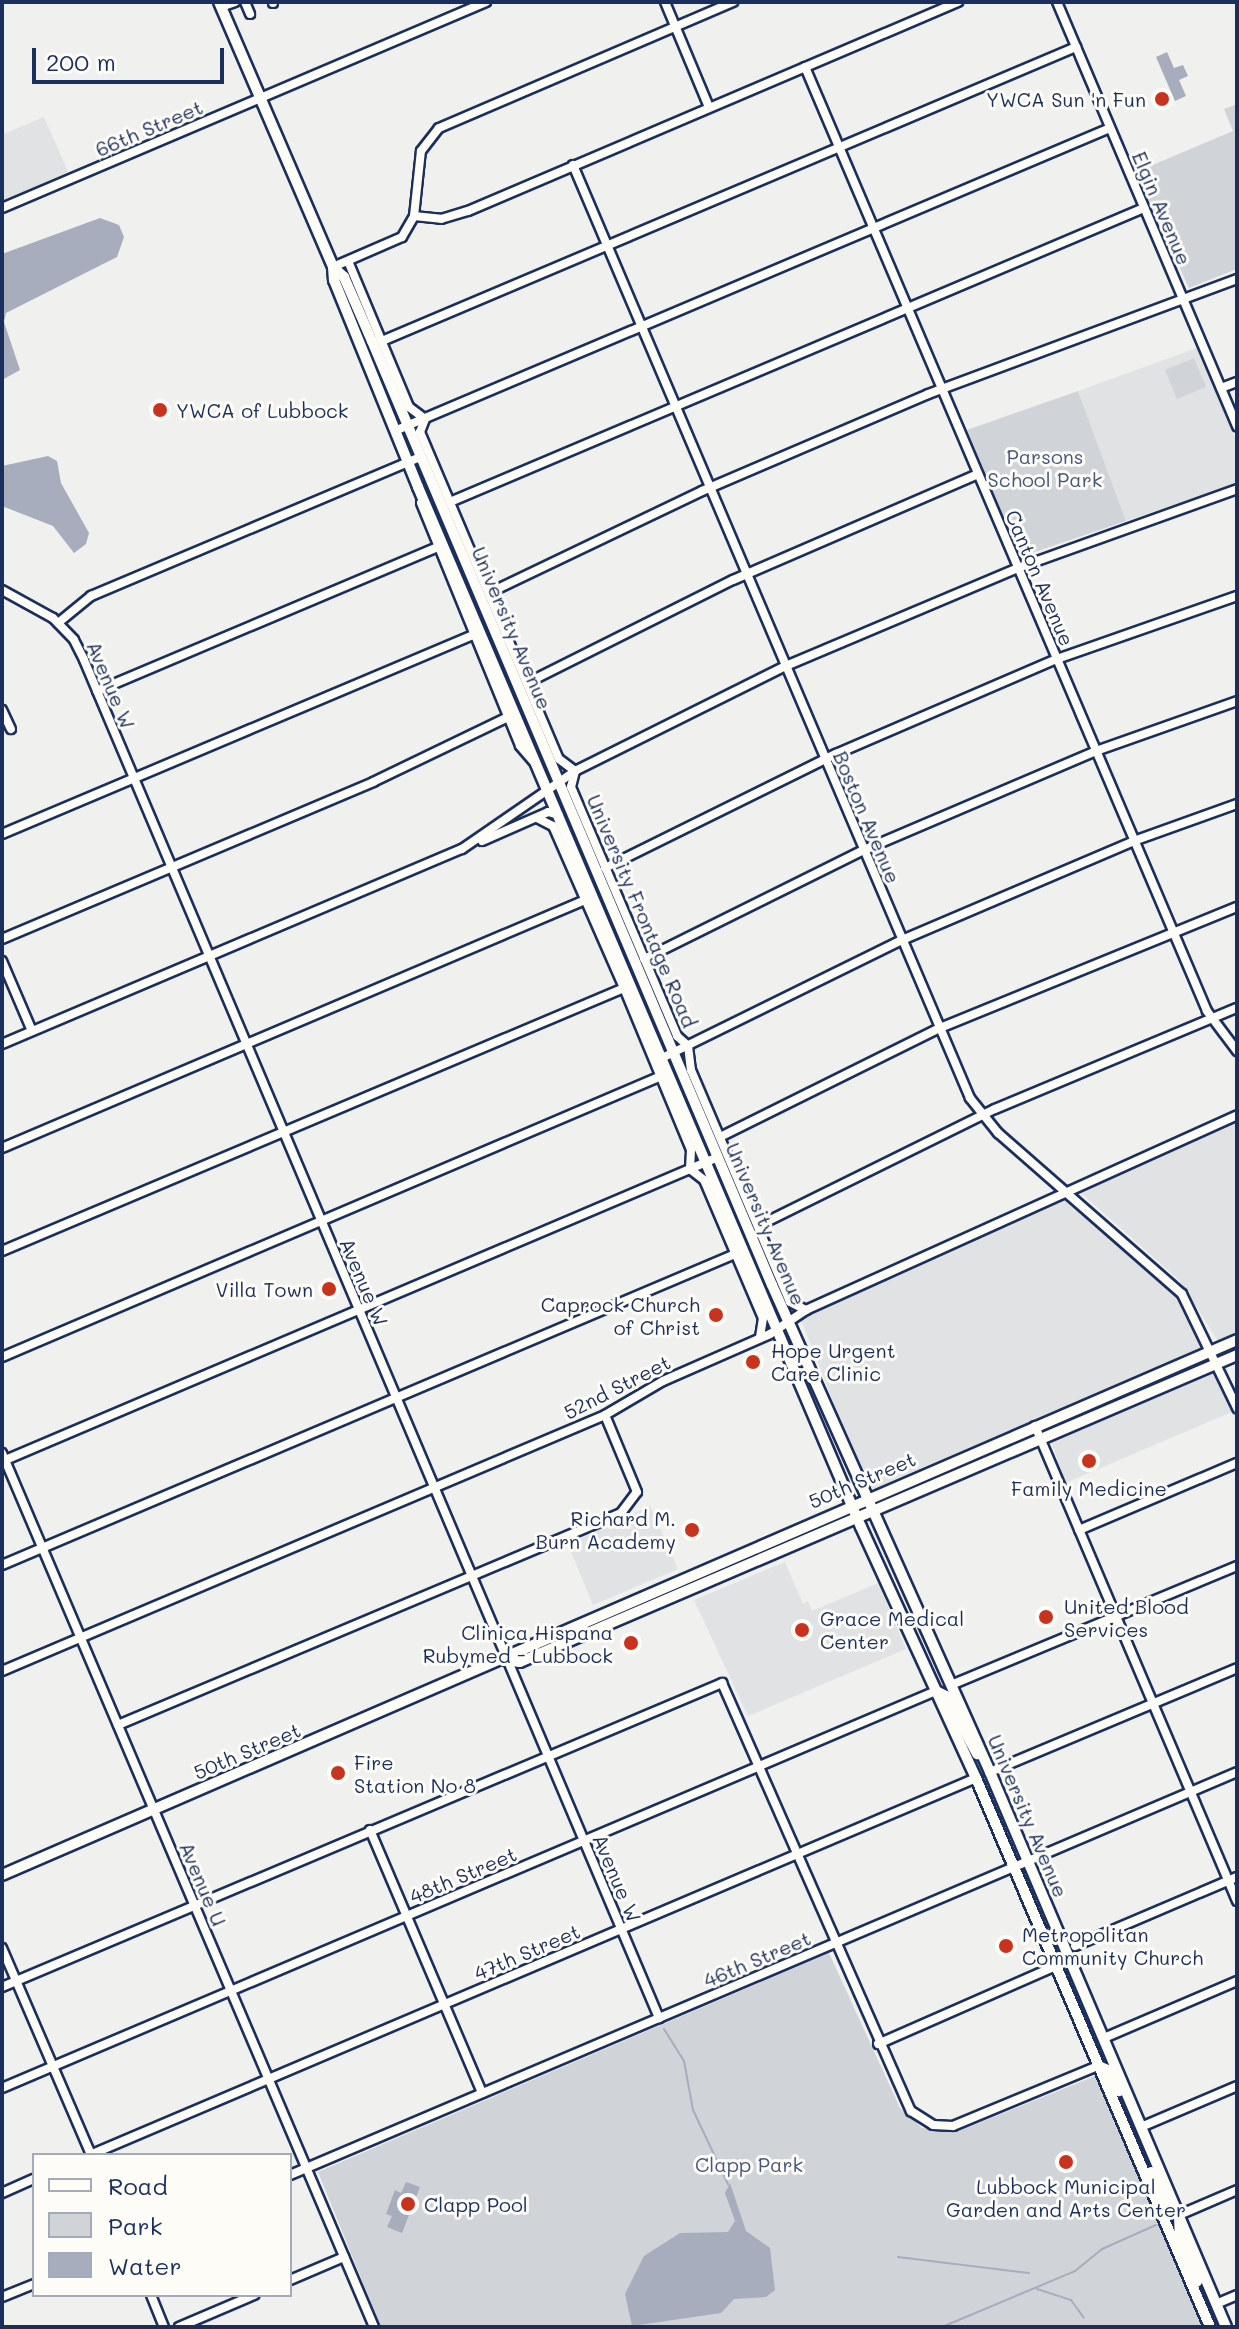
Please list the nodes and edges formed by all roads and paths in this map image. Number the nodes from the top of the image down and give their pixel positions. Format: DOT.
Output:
graph roads {
  1 [pos="235,2"];
  2 [pos="245,2"];
  3 [pos="486,2"];
  4 [pos="665,2"];
  5 [pos="733,2"];
  6 [pos="958,2"];
  7 [pos="1057,2"];
  8 [pos="220,5"];
  9 [pos="250,14"];
  10 [pos="675,27"];
  11 [pos="1076,47"];
  12 [pos="805,67"];
  13 [pos="261,97"];
  14 [pos="709,107"];
  15 [pos="1110,128"];
  16 [pos="840,147"];
  17 [pos="573,165"];
  18 [pos="2,208"];
  19 [pos="1144,208"];
  20 [pos="414,216"];
  21 [pos="874,228"];
  22 [pos="607,246"];
  23 [pos="348,261"];
  24 [pos="333,267"];
  25 [pos="1237,279"];
  26 [pos="1182,298"];
  27 [pos="908,308"];
  28 [pos="641,326"];
  29 [pos="382,341"];
  30 [pos="1237,382"];
  31 [pos="1221,388"];
  32 [pos="942,389"];
  33 [pos="675,407"];
  34 [pos="425,419"];
  35 [pos="1237,426"];
  36 [pos="402,428"];
  37 [pos="420,457"];
  38 [pos="409,461"];
  39 [pos="978,474"];
  40 [pos="418,487"];
  41 [pos="710,488"];
  42 [pos="1237,489"];
  43 [pos="450,502"];
  44 [pos="436,548"];
  45 [pos="1018,568"];
  46 [pos="746,574"];
  47 [pos="2,590"];
  48 [pos="489,593"];
  49 [pos="1237,596"];
  50 [pos="58,623"];
  51 [pos="473,635"];
  52 [pos="1057,659"];
  53 [pos="786,666"];
  54 [pos="527,683"];
  55 [pos="97,691"];
  56 [pos="1237,701"];
  57 [pos="2,710"];
  58 [pos="508,717"];
  59 [pos="11,729"];
  60 [pos="1096,751"];
  61 [pos="825,759"];
  62 [pos="539,767"];
  63 [pos="575,771"];
  64 [pos="133,778"];
  65 [pos="553,784"];
  66 [pos="1237,804"];
  67 [pos="559,815"];
  68 [pos="537,818"];
  69 [pos="2,834"];
  70 [pos="1134,841"];
  71 [pos="462,849"];
  72 [pos="864,850"];
  73 [pos="171,867"];
  74 [pos="605,868"];
  75 [pos="585,900"];
  76 [pos="1237,907"];
  77 [pos="1172,930"];
  78 [pos="2,939"];
  79 [pos="902,940"];
  80 [pos="209,956"];
  81 [pos="644,959"];
  82 [pos="2,961"];
  83 [pos="624,988"];
  84 [pos="1237,1008"];
  85 [pos="1210,1017"];
  86 [pos="940,1028"];
  87 [pos="32,1031"];
  88 [pos="2,1044"];
  89 [pos="246,1044"];
  90 [pos="688,1046"];
  91 [pos="1237,1051"];
  92 [pos="673,1053"];
  93 [pos="662,1058"];
  94 [pos="661,1076"];
  95 [pos="1237,1115"];
  96 [pos="981,1116"];
  97 [pos="283,1132"];
  98 [pos="720,1137"];
  99 [pos="2,1148"];
  100 [pos="712,1159"];
  101 [pos="690,1169"];
  102 [pos="1062,1190"];
  103 [pos="321,1221"];
  104 [pos="758,1226"];
  105 [pos="2,1251"];
  106 [pos="735,1254"];
  107 [pos="358,1309"];
  108 [pos="806,1310"];
  109 [pos="788,1321"];
  110 [pos="778,1329"];
  111 [pos="760,1338"];
  112 [pos="1237,1340"];
  113 [pos="1212,1350"];
  114 [pos="1237,1355"];
  115 [pos="2,1357"];
  116 [pos="1218,1363"];
  117 [pos="396,1398"];
  118 [pos="1237,1408"];
  119 [pos="605,1415"];
  120 [pos="1035,1426"];
  121 [pos="1040,1440"];
  122 [pos="3,1458"];
  123 [pos="1237,1463"];
  124 [pos="434,1487"];
  125 [pos="865,1498"];
  126 [pos="851,1504"];
  127 [pos="872,1515"];
  128 [pos="859,1521"];
  129 [pos="1079,1530"];
  130 [pos="42,1548"];
  131 [pos="2,1565"];
  132 [pos="1237,1566"];
  133 [pos="472,1576"];
  134 [pos="1116,1616"];
  135 [pos="918,1618"];
  136 [pos="905,1624"];
  137 [pos="80,1637"];
  138 [pos="506,1660"];
  139 [pos="1237,1668"];
  140 [pos="2,1671"];
  141 [pos="951,1685"];
  142 [pos="936,1691"];
  143 [pos="1153,1704"];
  144 [pos="118,1725"];
  145 [pos="547,1756"];
  146 [pos="760,1766"];
  147 [pos="990,1772"];
  148 [pos="1237,1772"];
  149 [pos="976,1778"];
  150 [pos="1190,1792"];
  151 [pos="154,1810"];
  152 [pos="370,1830"];
  153 [pos="583,1841"];
  154 [pos="797,1854"];
  155 [pos="1028,1861"];
  156 [pos="1014,1867"];
  157 [pos="2,1875"];
  158 [pos="1233,1879"];
  159 [pos="1237,1901"];
  160 [pos="194,1905"];
  161 [pos="407,1916"];
  162 [pos="621,1929"];
  163 [pos="835,1943"];
  164 [pos="1075,1946"];
  165 [pos="2,1948"];
  166 [pos="1056,1966"];
  167 [pos="16,1981"];
  168 [pos="1237,1981"];
  169 [pos="2,1987"];
  170 [pos="231,1991"];
  171 [pos="445,2004"];
  172 [pos="659,2018"];
  173 [pos="1104,2038"];
  174 [pos="878,2044"];
  175 [pos="53,2066"];
  176 [pos="1098,2066"];
  177 [pos="268,2079"];
  178 [pos="1237,2086"];
  179 [pos="2,2088"];
  180 [pos="482,2093"];
  181 [pos="1141,2127"];
  182 [pos="1127,2133"];
  183 [pos="90,2153"];
  184 [pos="96,2153"];
  185 [pos="306,2168"];
  186 [pos="292,2174"];
  187 [pos="32,2180"];
  188 [pos="1237,2190"];
  189 [pos="2,2193"];
  190 [pos="1179,2215"];
  191 [pos="344,2257"];
  192 [pos="292,2279"];
  193 [pos="32,2285"];
  194 [pos="1237,2295"];
  195 [pos="2,2297"];
  196 [pos="152,2297"];
  197 [pos="249,2297"];
  198 [pos="1217,2306"];
  199 [pos="1202,2310"];
  200 [pos="164,2327"];
  201 [pos="179,2327"];
  202 [pos="374,2327"];
  203 [pos="1210,2327"];
  204 [pos="1224,2327"];
  1 -- 8 [label="street"];
  2 -- 9 [label="street"];
  3 -- 13 [label="street, 66th Street"];
  4 -- 10 [label="street"];
  5 -- 10 [label="street"];
  6 -- 12 [label="street"];
  7 -- 11 [label="street, Elgin Avenue"];
  8 -- 13 [label="main road, University Avenue"];
  10 -- 14 [label="street"];
  10 -- 20 [label="street"];
  11 -- 15 [label="street, Elgin Avenue"];
  11 -- 16 [label="street"];
  12 -- 14 [label="street"];
  12 -- 16 [label="street, Canton Avenue"];
  13 -- 18 [label="street, 66th Street"];
  13 -- 24 [label="main road, University Avenue"];
  14 -- 17 [label="street"];
  15 -- 19 [label="street, Elgin Avenue"];
  15 -- 21 [label="street"];
  16 -- 21 [label="street, Canton Avenue"];
  16 -- 22 [label="street"];
  17 -- 20 [label="street"];
  17 -- 22 [label="street, Boston Avenue"];
  19 -- 26 [label="street, Elgin Avenue"];
  19 -- 27 [label="street"];
  20 -- 23 [label="street"];
  21 -- 27 [label="street, Canton Avenue"];
  21 -- 28 [label="street"];
  22 -- 28 [label="street, Boston Avenue"];
  22 -- 29 [label="street"];
  23 -- 24 [label="street"];
  23 -- 29 [label="street, University Frontage Road"];
  24 -- 36 [label="main road, University Avenue"];
  25 -- 26 [label="street"];
  26 -- 31 [label="street, Elgin Avenue"];
  26 -- 32 [label="street"];
  27 -- 32 [label="street, Canton Avenue"];
  27 -- 33 [label="street"];
  28 -- 33 [label="street, Boston Avenue"];
  28 -- 34 [label="street"];
  29 -- 34 [label="street, University Frontage Road"];
  30 -- 31 [label="street"];
  31 -- 35 [label="street, Elgin Avenue"];
  32 -- 39 [label="street, Canton Avenue"];
  32 -- 41 [label="street"];
  33 -- 41 [label="street, Boston Avenue"];
  33 -- 43 [label="street"];
  34 -- 36 [label="street"];
  34 -- 43 [label="street, University Frontage Road"];
  36 -- 37 [label="main road, University Avenue"];
  36 -- 38 [label="main road, University Avenue"];
  37 -- 38 [label="street"];
  37 -- 65 [label="main road, University Avenue"];
  38 -- 40 [label="main road, University Avenue"];
  38 -- 50 [label="street"];
  39 -- 45 [label="street, Canton Avenue"];
  39 -- 46 [label="street"];
  40 -- 44 [label="street"];
  40 -- 62 [label="main road, University Avenue"];
  41 -- 46 [label="street, Boston Avenue"];
  41 -- 48 [label="street"];
  42 -- 45 [label="street"];
  43 -- 48 [label="street, University Frontage Road"];
  44 -- 51 [label="street"];
  44 -- 55 [label="street"];
  45 -- 52 [label="street, Canton Avenue"];
  45 -- 53 [label="street"];
  46 -- 53 [label="street, Boston Avenue"];
  46 -- 54 [label="street"];
  47 -- 50 [label="street, Avenue W"];
  48 -- 54 [label="street, University Frontage Road"];
  49 -- 52 [label="street"];
  50 -- 55 [label="street, Avenue W"];
  51 -- 58 [label="street"];
  51 -- 64 [label="street"];
  52 -- 60 [label="street, Canton Avenue"];
  52 -- 61 [label="street"];
  53 -- 61 [label="street, Boston Avenue"];
  53 -- 63 [label="street"];
  54 -- 63 [label="street, University Frontage Road"];
  55 -- 64 [label="street, Avenue W"];
  56 -- 60 [label="street"];
  57 -- 59 [label="street"];
  58 -- 62 [label="street"];
  58 -- 73 [label="street"];
  60 -- 70 [label="street, Canton Avenue"];
  60 -- 72 [label="street"];
  61 -- 72 [label="street, Boston Avenue"];
  61 -- 74 [label="street"];
  62 -- 65 [label="main road, University Avenue"];
  63 -- 65 [label="street"];
  63 -- 74 [label="street, University Frontage Road"];
  64 -- 69 [label="street"];
  64 -- 73 [label="street, Avenue W"];
  65 -- 67 [label="main road, University Avenue"];
  65 -- 71 [label="street"];
  65 -- 92 [label="main road, University Avenue"];
  66 -- 70 [label="street"];
  67 -- 68 [label="street"];
  67 -- 93 [label="main road, University Avenue"];
  68 -- 71 [label="street"];
  68 -- 75 [label="street"];
  70 -- 77 [label="street, Canton Avenue"];
  70 -- 79 [label="street"];
  71 -- 80 [label="street"];
  72 -- 79 [label="street, Boston Avenue"];
  72 -- 81 [label="street"];
  73 -- 78 [label="street"];
  73 -- 80 [label="street, Avenue W"];
  74 -- 81 [label="street, University Frontage Road"];
  75 -- 83 [label="street"];
  75 -- 89 [label="street"];
  76 -- 77 [label="street"];
  77 -- 85 [label="street, Canton Avenue"];
  77 -- 86 [label="street"];
  79 -- 86 [label="street, Boston Avenue"];
  79 -- 90 [label="street"];
  80 -- 87 [label="street"];
  80 -- 89 [label="street, Avenue W"];
  81 -- 90 [label="street, University Frontage Road"];
  82 -- 87 [label="street"];
  83 -- 94 [label="street"];
  83 -- 97 [label="street"];
  84 -- 85 [label="street"];
  85 -- 91 [label="street, Canton Avenue"];
  85 -- 96 [label="street"];
  86 -- 96 [label="street, Boston Avenue"];
  86 -- 98 [label="street"];
  87 -- 88 [label="street"];
  89 -- 97 [label="street, Avenue W"];
  89 -- 99 [label="street"];
  90 -- 92 [label="street"];
  90 -- 98 [label="street, University Frontage Road"];
  92 -- 93 [label="street"];
  92 -- 100 [label="main road, University Avenue"];
  93 -- 100 [label="main road, University Avenue"];
  94 -- 101 [label="street"];
  94 -- 103 [label="street"];
  95 -- 102 [label="street, 52nd Street"];
  96 -- 102 [label="street, Boston Avenue"];
  96 -- 104 [label="street"];
  97 -- 103 [label="street, Avenue W"];
  97 -- 105 [label="street"];
  98 -- 104 [label="street, University Frontage Road"];
  100 -- 101 [label="street"];
  100 -- 109 [label="main road, University Avenue"];
  100 -- 110 [label="main road, University Avenue"];
  101 -- 106 [label="street"];
  101 -- 107 [label="street"];
  102 -- 108 [label="street, 52nd Street"];
  102 -- 113 [label="street, Boston Avenue"];
  103 -- 107 [label="street, Avenue W"];
  103 -- 115 [label="street"];
  104 -- 108 [label="street, University Frontage Road"];
  106 -- 111 [label="street"];
  106 -- 117 [label="street"];
  107 -- 117 [label="street, Avenue W"];
  107 -- 122 [label="street"];
  108 -- 109 [label="street, 52nd Street"];
  109 -- 110 [label="street, 52nd Street"];
  109 -- 125 [label="main road, University Avenue"];
  110 -- 111 [label="street, 52nd Street"];
  110 -- 126 [label="main road, University Avenue"];
  111 -- 119 [label="street, 52nd Street"];
  112 -- 113 [label="main road, 50th Street"];
  113 -- 116 [label="street, Boston Avenue"];
  113 -- 120 [label="main road, 50th Street"];
  114 -- 116 [label="main road, 50th Street"];
  116 -- 118 [label="street, Boston Avenue"];
  116 -- 121 [label="main road, 50th Street"];
  117 -- 124 [label="street, Avenue W"];
  117 -- 130 [label="street"];
  119 -- 124 [label="street, 52nd Street"];
  119 -- 133 [label="street"];
  120 -- 121 [label="street"];
  120 -- 125 [label="main road, 50th Street"];
  121 -- 127 [label="main road, 50th Street"];
  121 -- 129 [label="street"];
  122 -- 130 [label="street, Avenue U"];
  123 -- 129 [label="street"];
  124 -- 133 [label="street, Avenue W"];
  124 -- 137 [label="street, 52nd Street"];
  125 -- 126 [label="main road, 50th Street"];
  125 -- 127 [label="main road, University Avenue"];
  126 -- 128 [label="main road, University Avenue"];
  126 -- 138 [label="main road, 50th Street"];
  127 -- 128 [label="main road, 50th Street"];
  127 -- 135 [label="main road, University Avenue"];
  128 -- 136 [label="main road, University Avenue"];
  128 -- 138 [label="main road, 50th Street"];
  129 -- 134 [label="street"];
  130 -- 131 [label="street"];
  130 -- 137 [label="street, Avenue U"];
  132 -- 134 [label="street"];
  133 -- 138 [label="street, Avenue W"];
  133 -- 144 [label="street"];
  134 -- 141 [label="street"];
  134 -- 143 [label="street"];
  135 -- 136 [label="main road"];
  135 -- 141 [label="main road, University Avenue"];
  136 -- 142 [label="main road, University Avenue"];
  137 -- 140 [label="street, 52nd Street"];
  137 -- 144 [label="street, Avenue U"];
  138 -- 145 [label="street, Avenue W"];
  138 -- 151 [label="main road, 50th Street"];
  139 -- 143 [label="street"];
  141 -- 147 [label="main road, University Avenue"];
  142 -- 146 [label="street, 48th Street"];
  142 -- 147 [label="main road"];
  142 -- 149 [label="main road, University Avenue"];
  143 -- 147 [label="street"];
  143 -- 150 [label="street"];
  144 -- 151 [label="street, Avenue U"];
  145 -- 146 [label="street"];
  145 -- 152 [label="street"];
  145 -- 153 [label="street, Avenue W"];
  146 -- 153 [label="street, 48th Street"];
  146 -- 154 [label="street"];
  147 -- 155 [label="main road, University Avenue"];
  148 -- 150 [label="street, 46th Street"];
  149 -- 154 [label="street, 47th Street"];
  149 -- 156 [label="main road, University Avenue"];
  150 -- 155 [label="street, 46th Street"];
  150 -- 158 [label="street"];
  151 -- 157 [label="main road, 50th Street"];
  151 -- 160 [label="street, Avenue U"];
  152 -- 160 [label="street"];
  152 -- 161 [label="street"];
  153 -- 161 [label="street, 48th Street"];
  153 -- 162 [label="street, Avenue W"];
  154 -- 162 [label="street, 47th Street"];
  154 -- 163 [label="street"];
  155 -- 156 [label="street, 46th Street"];
  155 -- 173 [label="main road, University Avenue"];
  156 -- 163 [label="street, 46th Street"];
  156 -- 166 [label="main road, University Avenue"];
  158 -- 159 [label="street"];
  158 -- 164 [label="street"];
  160 -- 167 [label="street"];
  160 -- 170 [label="street, Avenue U"];
  161 -- 170 [label="street, 48th Street"];
  161 -- 171 [label="street"];
  162 -- 171 [label="street, 47th Street"];
  162 -- 172 [label="street, Avenue W"];
  163 -- 172 [label="street, 46th Street"];
  163 -- 174 [label="street"];
  165 -- 167 [label="street"];
  166 -- 174 [label="street"];
  166 -- 176 [label="main road, University Avenue"];
  167 -- 169 [label="street"];
  167 -- 175 [label="street"];
  168 -- 173 [label="street"];
  170 -- 175 [label="street, 48th Street"];
  170 -- 177 [label="street, Avenue U"];
  171 -- 177 [label="street, 47th Street"];
  171 -- 180 [label="street"];
  172 -- 180 [label="street, 46th Street"];
  173 -- 181 [label="main road, University Avenue"];
  174 -- 176 [label="street"];
  175 -- 179 [label="street, 48th Street"];
  175 -- 183 [label="street"];
  176 -- 181 [label="main road"];
  176 -- 182 [label="main road, University Avenue"];
  177 -- 184 [label="street, 47th Street"];
  177 -- 185 [label="street, Avenue U"];
  178 -- 181 [label="street"];
  180 -- 185 [label="street, 46th Street"];
  181 -- 190 [label="main road, University Avenue"];
  182 -- 190 [label="main road"];
  182 -- 199 [label="main road, University Avenue"];
  185 -- 186 [label="street, 46th Street"];
  185 -- 191 [label="street, Avenue U"];
  187 -- 189 [label="street"];
  188 -- 190 [label="street"];
  190 -- 198 [label="main road, University Avenue"];
  190 -- 199 [label="main road"];
  191 -- 192 [label="street"];
  191 -- 202 [label="street, Avenue U"];
  193 -- 195 [label="street"];
  194 -- 198 [label="street"];
  196 -- 200 [label="street"];
  197 -- 201 [label="street"];
  198 -- 204 [label="main road, University Avenue"];
  199 -- 203 [label="main road, University Avenue"];
}
